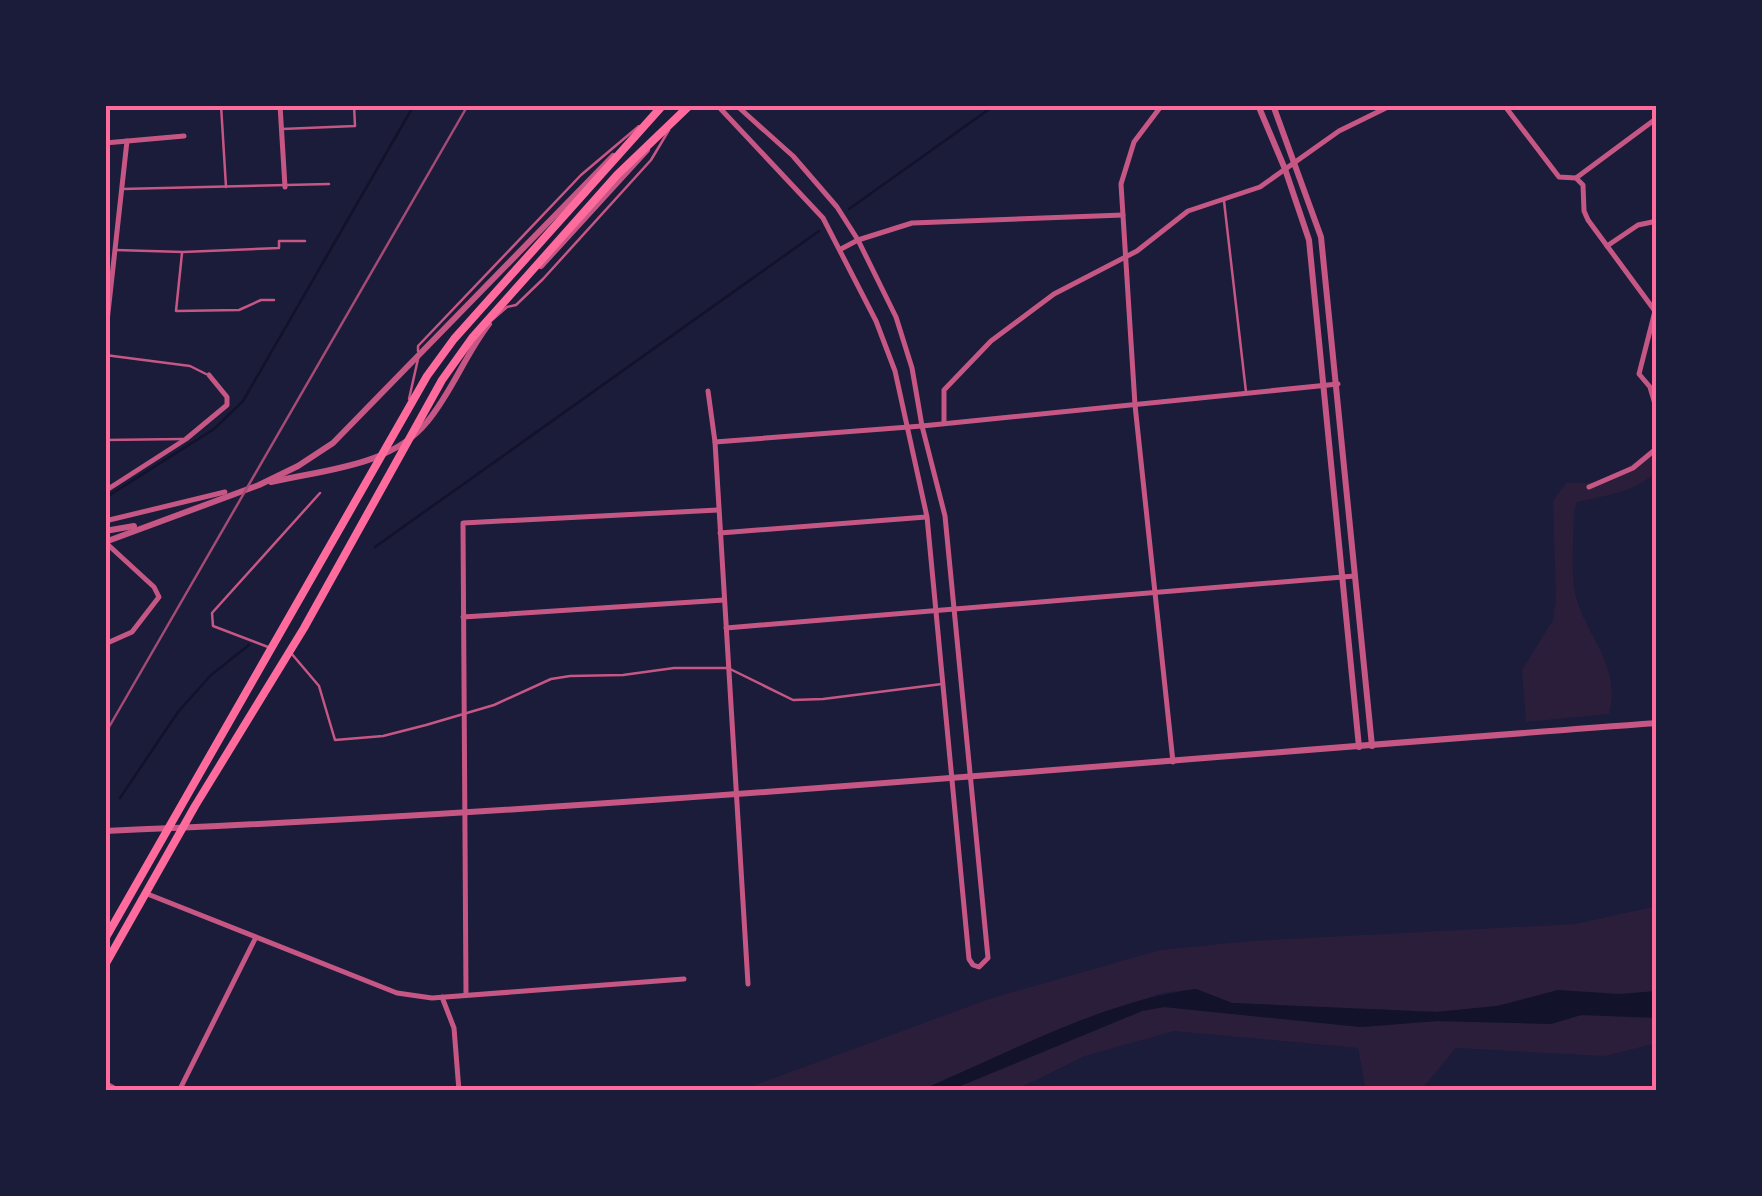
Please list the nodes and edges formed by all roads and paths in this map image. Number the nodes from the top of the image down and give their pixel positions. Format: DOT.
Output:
graph roads {
  1 [pos="221,105"];
  2 [pos="280,105"];
  3 [pos="354,105"];
  4 [pos="690,105"];
  5 [pos="717,105"];
  6 [pos="736,105"];
  7 [pos="1162,105"];
  8 [pos="1258,105"];
  9 [pos="1273,105"];
  10 [pos="1392,105"];
  11 [pos="1504,105"];
  12 [pos="661,107"];
  13 [pos="1657,118"];
  14 [pos="676,120"];
  15 [pos="282,128"];
  16 [pos="184,136"];
  17 [pos="127,141"];
  18 [pos="105,143"];
  19 [pos="1296,160"];
  20 [pos="1285,169"];
  21 [pos="1576,178"];
  22 [pos="329,184"];
  23 [pos="285,186"];
  24 [pos="226,188"];
  25 [pos="122,189"];
  26 [pos="1224,198"];
  27 [pos="1123,215"];
  28 [pos="1657,222"];
  29 [pos="858,240"];
  30 [pos="305,241"];
  31 [pos="1607,246"];
  32 [pos="115,250"];
  33 [pos="840,250"];
  34 [pos="183,252"];
  35 [pos="1126,256"];
  36 [pos="274,300"];
  37 [pos="472,338"];
  38 [pos="105,340"];
  39 [pos="418,346"];
  40 [pos="105,355"];
  41 [pos="410,364"];
  42 [pos="208,376"];
  43 [pos="1338,384"];
  44 [pos="1325,386"];
  45 [pos="708,391"];
  46 [pos="1247,394"];
  47 [pos="1135,405"];
  48 [pos="1657,411"];
  49 [pos="405,414"];
  50 [pos="944,422"];
  51 [pos="906,426"];
  52 [pos="922,426"];
  53 [pos="186,439"];
  54 [pos="105,440"];
  55 [pos="715,442"];
  56 [pos="1657,448"];
  57 [pos="259,485"];
  58 [pos="1589,487"];
  59 [pos="105,491"];
  60 [pos="225,492"];
  61 [pos="320,493"];
  62 [pos="718,510"];
  63 [pos="926,517"];
  64 [pos="105,522"];
  65 [pos="154,522"];
  66 [pos="105,531"];
  67 [pos="720,533"];
  68 [pos="106,545"];
  69 [pos="1356,576"];
  70 [pos="1342,579"];
  71 [pos="1156,595"];
  72 [pos="724,600"];
  73 [pos="953,610"];
  74 [pos="936,611"];
  75 [pos="463,616"];
  76 [pos="726,628"];
  77 [pos="105,644"];
  78 [pos="272,649"];
  79 [pos="290,652"];
  80 [pos="728,668"];
  81 [pos="943,684"];
  82 [pos="464,714"];
  83 [pos="1657,722"];
  84 [pos="1359,746"];
  85 [pos="1372,746"];
  86 [pos="1172,762"];
  87 [pos="971,777"];
  88 [pos="953,778"];
  89 [pos="736,794"];
  90 [pos="465,813"];
  91 [pos="168,828"];
  92 [pos="182,828"];
  93 [pos="105,830"];
  94 [pos="145,894"];
  95 [pos="105,939"];
  96 [pos="256,939"];
  97 [pos="105,965"];
  98 [pos="684,980"];
  99 [pos="748,984"];
  100 [pos="466,994"];
  101 [pos="442,997"];
  102 [pos="105,1083"];
  103 [pos="119,1091"];
  104 [pos="179,1091"];
  105 [pos="459,1091"];
  1 -- 24 [label="lane"];
  2 -- 15 [label="street"];
  3 -- 15 [label="lane"];
  4 -- 14 [label="main road"];
  5 -- 33 [label="street"];
  6 -- 29 [label="street"];
  7 -- 27 [label="street"];
  8 -- 20 [label="street"];
  9 -- 19 [label="street"];
  10 -- 19 [label="street"];
  11 -- 21 [label="street"];
  12 -- 39 [label="lane"];
  12 -- 49 [label="main road"];
  12 -- 57 [label="street"];
  13 -- 21 [label="street"];
  14 -- 37 [label="main road"];
  14 -- 37 [label="lane"];
  14 -- 57 [label="street"];
  15 -- 23 [label="street"];
  16 -- 17 [label="street"];
  17 -- 18 [label="street"];
  17 -- 25 [label="street"];
  19 -- 20 [label="street"];
  19 -- 43 [label="street"];
  20 -- 26 [label="street"];
  20 -- 44 [label="street"];
  21 -- 31 [label="street"];
  22 -- 23 [label="lane"];
  23 -- 24 [label="lane"];
  24 -- 25 [label="lane"];
  25 -- 32 [label="street"];
  26 -- 35 [label="street"];
  26 -- 46 [label="lane"];
  27 -- 29 [label="street"];
  27 -- 35 [label="street"];
  28 -- 31 [label="street"];
  29 -- 33 [label="street"];
  29 -- 52 [label="street"];
  30 -- 34 [label="lane"];
  31 -- 48 [label="street"];
  32 -- 34 [label="lane"];
  32 -- 38 [label="street"];
  33 -- 51 [label="street"];
  34 -- 36 [label="lane"];
  35 -- 47 [label="street"];
  35 -- 50 [label="street"];
  37 -- 79 [label="main road"];
  39 -- 41 [label="street"];
  39 -- 49 [label="lane"];
  40 -- 42 [label="lane"];
  42 -- 53 [label="street"];
  43 -- 44 [label="street"];
  43 -- 69 [label="street"];
  44 -- 46 [label="street"];
  44 -- 70 [label="street"];
  45 -- 55 [label="street"];
  46 -- 47 [label="street"];
  47 -- 50 [label="street"];
  47 -- 71 [label="street"];
  49 -- 78 [label="main road"];
  50 -- 52 [label="street"];
  51 -- 52 [label="street"];
  51 -- 55 [label="street"];
  51 -- 63 [label="street"];
  52 -- 73 [label="street"];
  53 -- 54 [label="lane"];
  53 -- 59 [label="street"];
  55 -- 62 [label="street"];
  56 -- 58 [label="street"];
  57 -- 65 [label="street"];
  60 -- 64 [label="street"];
  61 -- 78 [label="lane"];
  62 -- 67 [label="street"];
  62 -- 75 [label="street"];
  63 -- 67 [label="street"];
  63 -- 74 [label="street"];
  65 -- 66 [label="street"];
  65 -- 68 [label="street"];
  67 -- 72 [label="street"];
  68 -- 77 [label="street"];
  69 -- 70 [label="street"];
  69 -- 85 [label="street"];
  70 -- 71 [label="street"];
  70 -- 84 [label="street"];
  71 -- 73 [label="street"];
  71 -- 86 [label="street"];
  72 -- 75 [label="street"];
  72 -- 76 [label="street"];
  73 -- 74 [label="street"];
  73 -- 87 [label="street"];
  74 -- 76 [label="street"];
  74 -- 81 [label="street"];
  75 -- 82 [label="street"];
  76 -- 80 [label="street"];
  78 -- 91 [label="main road"];
  79 -- 82 [label="lane"];
  79 -- 92 [label="main road"];
  80 -- 81 [label="lane"];
  80 -- 82 [label="lane"];
  80 -- 89 [label="street"];
  81 -- 88 [label="street"];
  82 -- 90 [label="street"];
  83 -- 85 [label="street"];
  84 -- 85 [label="street"];
  84 -- 86 [label="street"];
  86 -- 87 [label="street"];
  87 -- 88 [label="street"];
  87 -- 88 [label="street"];
  88 -- 89 [label="street"];
  89 -- 90 [label="street"];
  89 -- 99 [label="street"];
  90 -- 92 [label="street"];
  90 -- 100 [label="street"];
  91 -- 92 [label="street"];
  91 -- 93 [label="street"];
  91 -- 95 [label="main road"];
  92 -- 94 [label="main road"];
  94 -- 96 [label="street"];
  94 -- 97 [label="main road"];
  96 -- 101 [label="street"];
  96 -- 104 [label="street"];
  98 -- 100 [label="street"];
  100 -- 101 [label="street"];
  101 -- 105 [label="street"];
  102 -- 103 [label="street"];
}
